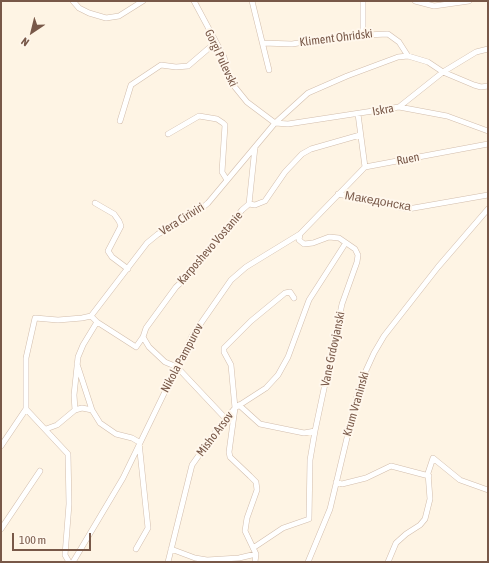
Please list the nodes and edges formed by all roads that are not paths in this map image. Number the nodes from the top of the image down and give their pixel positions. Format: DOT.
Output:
graph roads {
  1 [pos="73,1"];
  2 [pos="143,1"];
  3 [pos="194,1"];
  4 [pos="252,1"];
  5 [pos="363,1"];
  6 [pos="415,1"];
  7 [pos="469,1"];
  8 [pos="363,35"];
  9 [pos="216,42"];
  10 [pos="263,43"];
  11 [pos="488,49"];
  12 [pos="408,56"];
  13 [pos="269,70"];
  14 [pos="443,72"];
  15 [pos="488,86"];
  16 [pos="399,107"];
  17 [pos="358,114"];
  18 [pos="120,121"];
  19 [pos="275,123"];
  20 [pos="488,131"];
  21 [pos="168,134"];
  22 [pos="360,135"];
  23 [pos="488,144"];
  24 [pos="256,146"];
  25 [pos="365,167"];
  26 [pos="228,180"];
  27 [pos="338,194"];
  28 [pos="488,195"];
  29 [pos="95,203"];
  30 [pos="249,204"];
  31 [pos="488,209"];
  32 [pos="300,234"];
  33 [pos="345,244"];
  34 [pos="128,269"];
  35 [pos="294,298"];
  36 [pos="92,316"];
  37 [pos="97,322"];
  38 [pos="143,337"];
  39 [pos="77,364"];
  40 [pos="177,368"];
  41 [pos="237,406"];
  42 [pos="26,409"];
  43 [pos="75,410"];
  44 [pos="92,410"];
  45 [pos="226,418"];
  46 [pos="46,429"];
  47 [pos="316,430"];
  48 [pos="139,442"];
  49 [pos="1,446"];
  50 [pos="40,471"];
  51 [pos="429,476"];
  52 [pos="336,482"];
  53 [pos="488,490"];
  54 [pos="1,529"];
  55 [pos="253,548"];
  56 [pos="136,549"];
  57 [pos="171,549"];
  58 [pos="256,554"];
  59 [pos="70,562"];
  60 [pos="74,562"];
  61 [pos="168,562"];
  62 [pos="255,562"];
  63 [pos="308,562"];
  64 [pos="388,562"];
  1 -- 2 [label="street"];
  3 -- 9 [label="street, Gorgi Pulevski"];
  4 -- 10 [label="street"];
  5 -- 8 [label="street"];
  6 -- 7 [label="street"];
  8 -- 10 [label="street, Kliment Ohridski"];
  8 -- 12 [label="street, Kliment Ohridski"];
  9 -- 18 [label="street"];
  9 -- 19 [label="street, Gorgi Pulevski"];
  10 -- 13 [label="street"];
  11 -- 14 [label="street"];
  12 -- 14 [label="street"];
  12 -- 19 [label="street, Vera Ciriviri"];
  14 -- 15 [label="street"];
  14 -- 16 [label="street"];
  16 -- 17 [label="street, Iskra"];
  16 -- 20 [label="street, Iskra"];
  17 -- 19 [label="street, Iskra"];
  17 -- 22 [label="street"];
  19 -- 24 [label="street, Vera Ciriviri"];
  21 -- 26 [label="street"];
  22 -- 25 [label="street"];
  22 -- 30 [label="street, Karposhevo Vostanie"];
  23 -- 25 [label="street, Ruen"];
  24 -- 26 [label="street, Vera Ciriviri"];
  24 -- 30 [label="street"];
  25 -- 27 [label="street"];
  26 -- 34 [label="street, Vera Ciriviri"];
  27 -- 28 [label="street, Македонска"];
  27 -- 32 [label="street, Nikola Pampurov"];
  29 -- 34 [label="street"];
  30 -- 38 [label="street, Karposhevo Vostanie"];
  31 -- 52 [label="street, Krum Vraninski"];
  32 -- 33 [label="street, Vane Grdovjanski"];
  32 -- 40 [label="street, Nikola Pampurov"];
  33 -- 41 [label="street, Misho Arsov"];
  33 -- 47 [label="street, Vane Grdovjanski"];
  34 -- 36 [label="street, Vera Ciriviri"];
  35 -- 41 [label="street"];
  36 -- 37 [label="street"];
  36 -- 42 [label="street"];
  37 -- 38 [label="street, Karposhevo Vostanie"];
  37 -- 39 [label="street"];
  38 -- 40 [label="street"];
  39 -- 43 [label="street"];
  39 -- 44 [label="street"];
  40 -- 45 [label="street"];
  40 -- 48 [label="street, Nikola Pampurov"];
  41 -- 45 [label="street, Misho Arsov"];
  41 -- 47 [label="street"];
  41 -- 55 [label="street"];
  42 -- 46 [label="street"];
  42 -- 49 [label="street"];
  43 -- 44 [label="street"];
  43 -- 46 [label="street"];
  44 -- 48 [label="street"];
  45 -- 57 [label="street, Misho Arsov"];
  46 -- 59 [label="street"];
  47 -- 55 [label="street, Vane Grdovjanski"];
  48 -- 56 [label="street"];
  48 -- 60 [label="street, Nikola Pampurov"];
  50 -- 54 [label="street"];
  51 -- 52 [label="street"];
  51 -- 53 [label="street"];
  51 -- 64 [label="street"];
  52 -- 63 [label="street, Krum Vraninski"];
  55 -- 58 [label="street"];
  57 -- 58 [label="street"];
  57 -- 61 [label="street, Misho Arsov"];
  58 -- 62 [label="street"];
}
